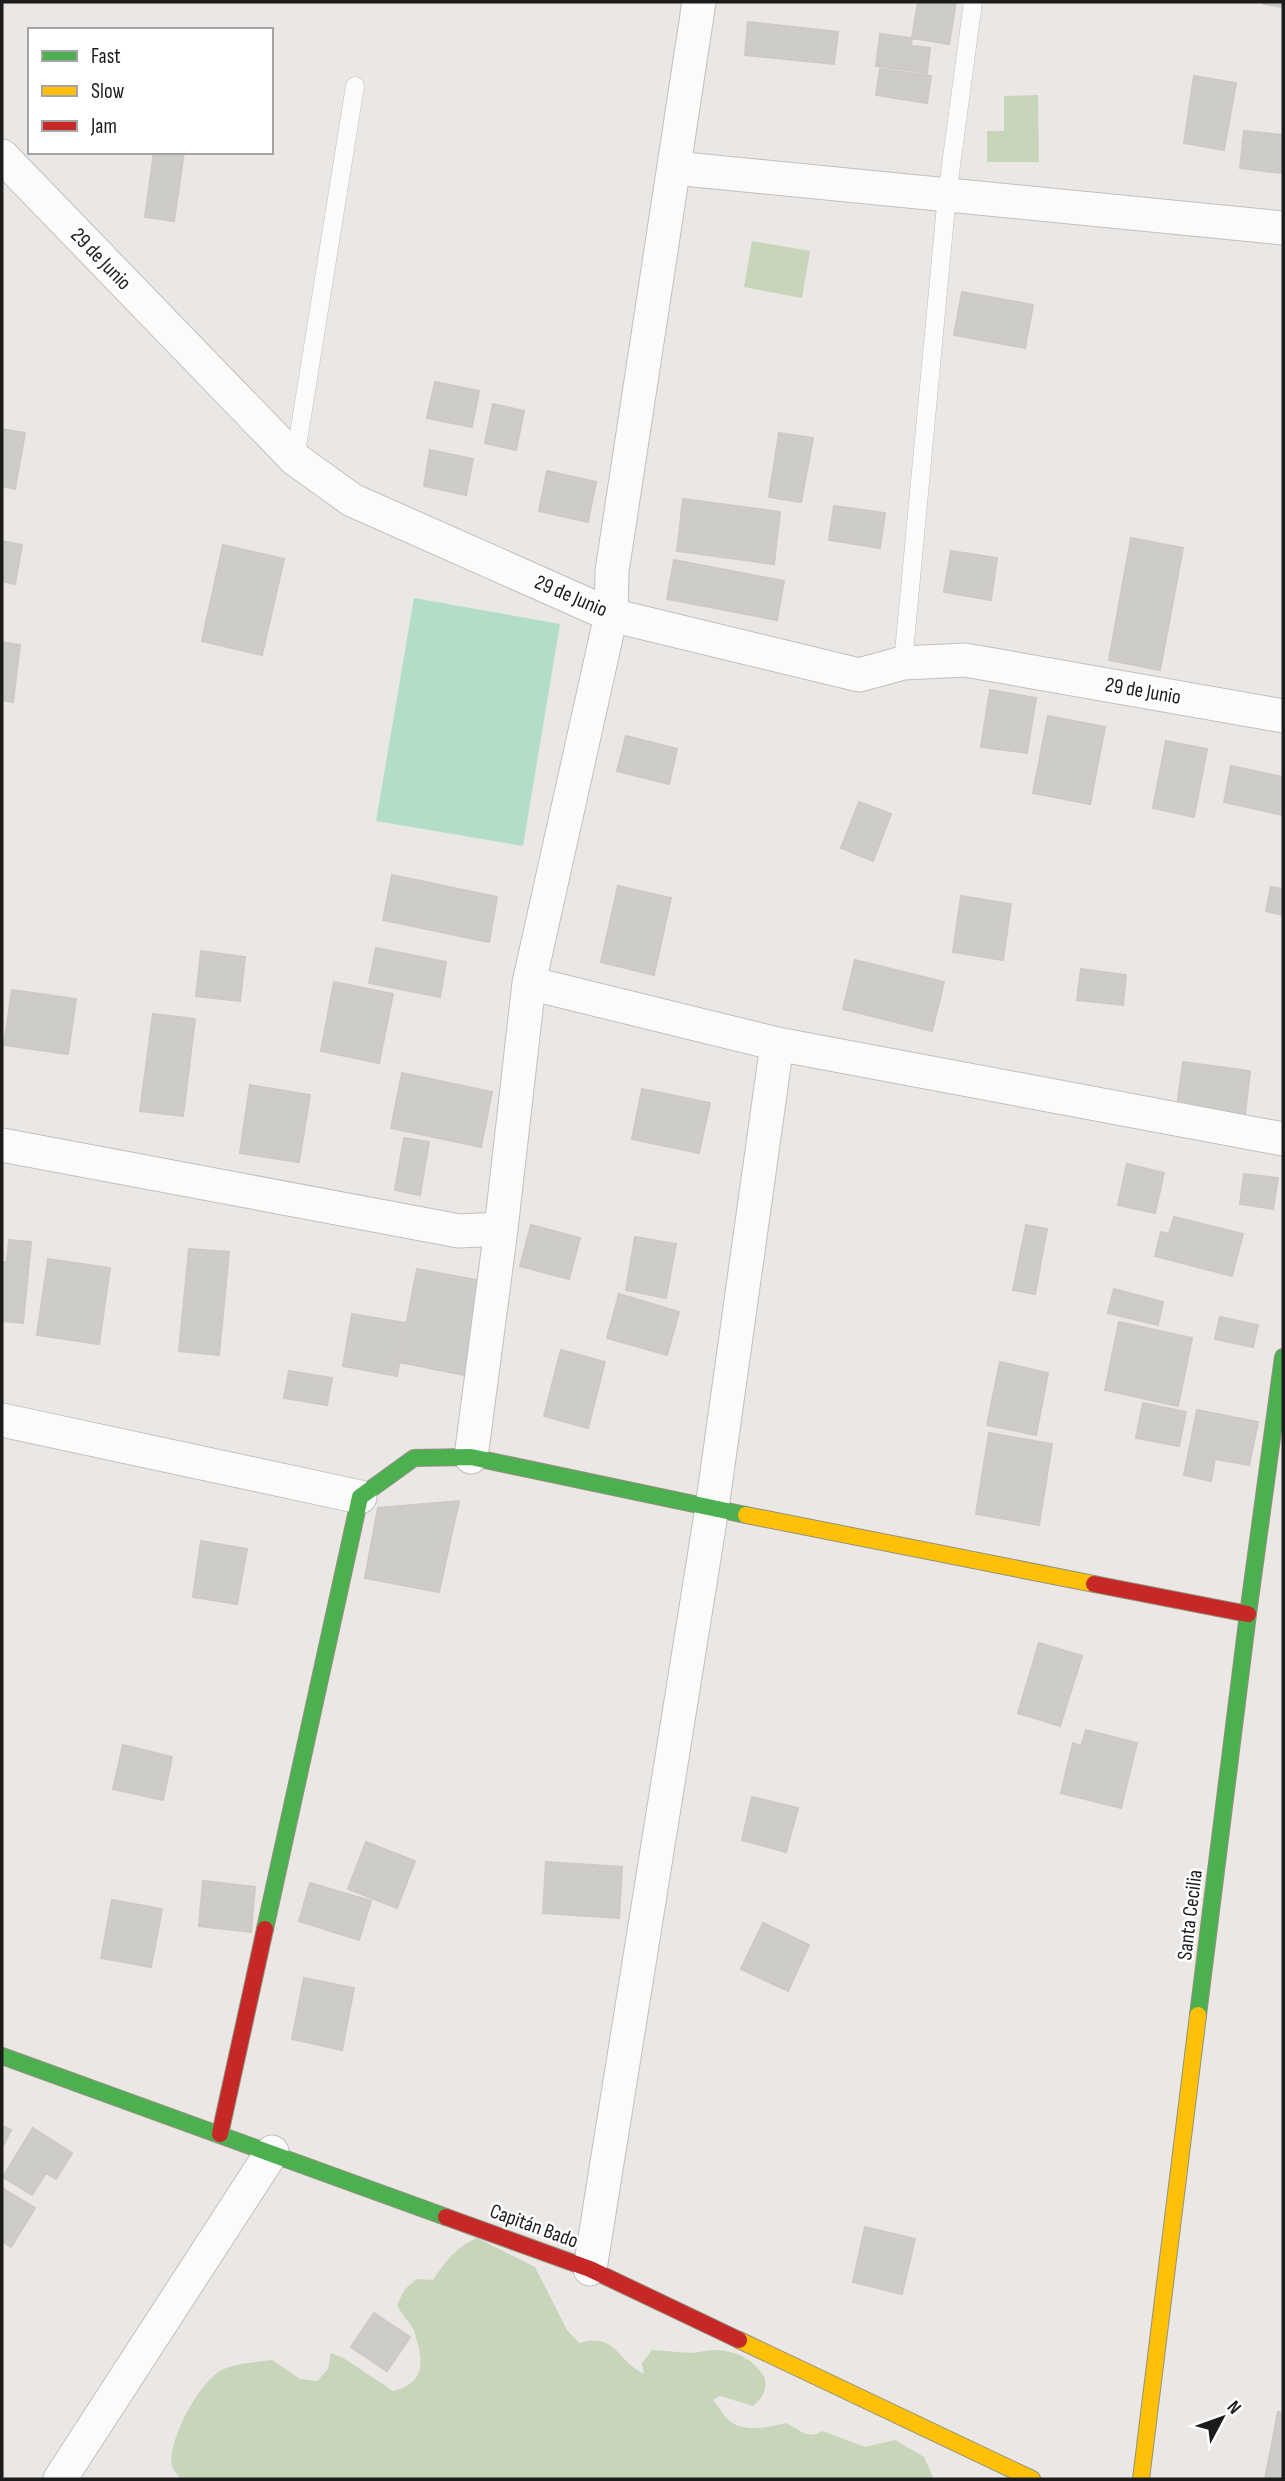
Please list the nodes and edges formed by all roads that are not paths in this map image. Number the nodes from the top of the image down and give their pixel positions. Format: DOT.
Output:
graph roads {
  1 [pos="699,2"];
  2 [pos="973,2"];
  3 [pos="355,86"];
  4 [pos="2,156"];
  5 [pos="674,168"];
  6 [pos="947,195"];
  7 [pos="1283,228"];
  8 [pos="295,459"];
  9 [pos="611,615"];
  10 [pos="903,663"];
  11 [pos="1283,716"];
  12 [pos="529,983"];
  13 [pos="777,1044"];
  14 [pos="1283,1139"];
  15 [pos="2,1145"];
  16 [pos="501,1229"];
  17 [pos="1283,1357"];
  18 [pos="2,1420"];
  19 [pos="471,1457"];
  20 [pos="360,1497"];
  21 [pos="712,1508"];
  22 [pos="1248,1614"];
  23 [pos="2,2056"];
  24 [pos="220,2134"];
  25 [pos="272,2152"];
  26 [pos="590,2269"];
  27 [pos="60,2479"];
  28 [pos="1032,2479"];
  29 [pos="1140,2479"];
  1 -- 5 [label="street"];
  2 -- 6 [label="lane"];
  3 -- 8 [label="lane"];
  4 -- 8 [label="street, 29 de Junio"];
  5 -- 6 [label="street"];
  5 -- 9 [label="street"];
  6 -- 7 [label="street"];
  6 -- 10 [label="lane"];
  8 -- 9 [label="street, 29 de Junio"];
  9 -- 10 [label="street, 29 de Junio"];
  9 -- 12 [label="street"];
  10 -- 11 [label="street, 29 de Junio"];
  12 -- 13 [label="street"];
  12 -- 16 [label="street"];
  13 -- 14 [label="street"];
  13 -- 21 [label="street"];
  15 -- 16 [label="street"];
  16 -- 19 [label="street"];
  17 -- 22 [label="street, Santa Cecilia"];
  18 -- 20 [label="street"];
  19 -- 20 [label="street"];
  19 -- 21 [label="street"];
  20 -- 24 [label="street"];
  21 -- 22 [label="street"];
  21 -- 26 [label="street"];
  22 -- 29 [label="street, Santa Cecilia"];
  23 -- 24 [label="street, Capitán Bado"];
  24 -- 25 [label="street, Capitán Bado"];
  25 -- 26 [label="street, Capitán Bado"];
  25 -- 27 [label="street"];
  26 -- 28 [label="street, Capitán Bado"];
}
